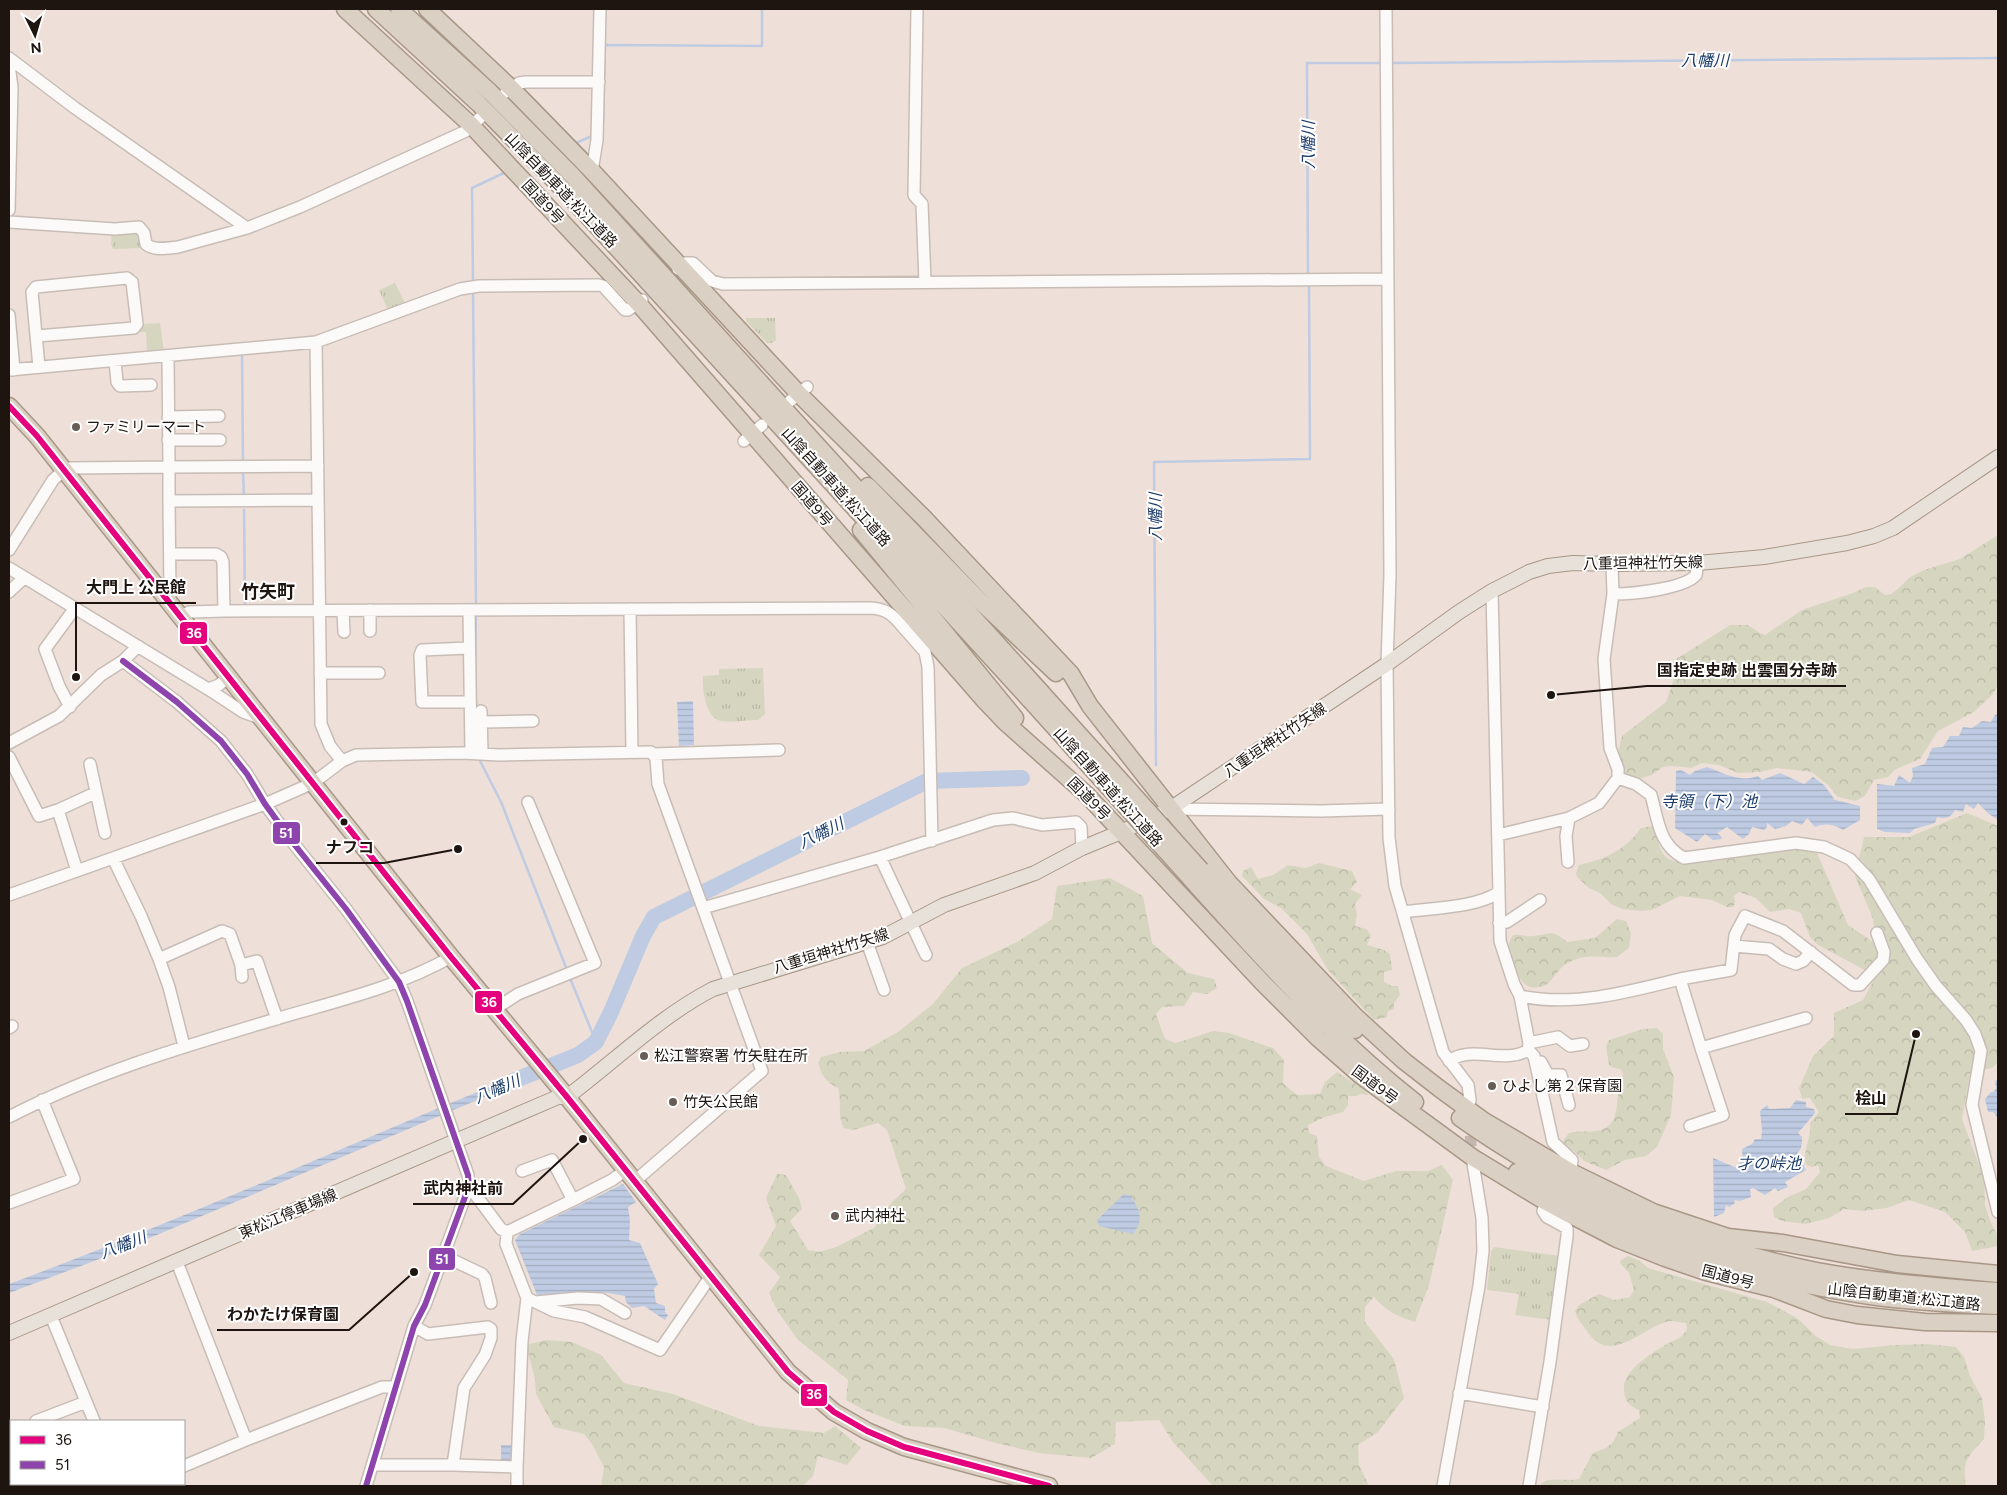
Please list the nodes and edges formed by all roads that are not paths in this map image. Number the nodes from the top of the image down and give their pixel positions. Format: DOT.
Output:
graph roads {
  1 [pos="345,9"];
  2 [pos="376,9"];
  3 [pos="399,9"];
  4 [pos="428,9"];
  5 [pos="600,9"];
  6 [pos="917,9"];
  7 [pos="1386,9"];
  8 [pos="9,58"];
  9 [pos="9,64"];
  10 [pos="598,82"];
  11 [pos="508,90"];
  12 [pos="476,121"];
  13 [pos="592,171"];
  14 [pos="9,210"];
  15 [pos="9,222"];
  16 [pos="248,228"];
  17 [pos="680,267"];
  18 [pos="1388,279"];
  19 [pos="925,282"];
  20 [pos="640,301"];
  21 [pos="9,315"];
  22 [pos="37,336"];
  23 [pos="316,342"];
  24 [pos="708,347"];
  25 [pos="168,357"];
  26 [pos="115,361"];
  27 [pos="40,368"];
  28 [pos="11,370"];
  29 [pos="151,385"];
  30 [pos="767,390"];
  31 [pos="9,406"];
  32 [pos="219,416"];
  33 [pos="168,417"];
  34 [pos="168,440"];
  35 [pos="220,440"];
  36 [pos="1998,457"];
  37 [pos="318,466"];
  38 [pos="169,467"];
  39 [pos="64,470"];
  40 [pos="317,500"];
  41 [pos="169,501"];
  42 [pos="9,550"];
  43 [pos="171,554"];
  44 [pos="1698,563"];
  45 [pos="1612,564"];
  46 [pos="9,568"];
  47 [pos="24,578"];
  48 [pos="1492,591"];
  49 [pos="9,592"];
  50 [pos="1613,594"];
  51 [pos="167,600"];
  52 [pos="75,608"];
  53 [pos="630,609"];
  54 [pos="319,610"];
  55 [pos="370,610"];
  56 [pos="473,610"];
  57 [pos="224,611"];
  58 [pos="343,611"];
  59 [pos="180,617"];
  60 [pos="907,623"];
  61 [pos="370,631"];
  62 [pos="344,632"];
  63 [pos="138,646"];
  64 [pos="469,648"];
  65 [pos="123,661"];
  66 [pos="1387,664"];
  67 [pos="320,673"];
  68 [pos="379,673"];
  69 [pos="228,676"];
  70 [pos="208,689"];
  71 [pos="1035,696"];
  72 [pos="470,702"];
  73 [pos="70,706"];
  74 [pos="1090,706"];
  75 [pos="264,719"];
  76 [pos="533,722"];
  77 [pos="9,743"];
  78 [pos="779,750"];
  79 [pos="632,752"];
  80 [pos="477,754"];
  81 [pos="653,754"];
  82 [pos="9,757"];
  83 [pos="342,761"];
  84 [pos="90,764"];
  85 [pos="1060,771"];
  86 [pos="1618,778"];
  87 [pos="313,783"];
  88 [pos="95,794"];
  89 [pos="528,802"];
  90 [pos="266,804"];
  91 [pos="1170,809"];
  92 [pos="1389,809"];
  93 [pos="58,810"];
  94 [pos="1569,818"];
  95 [pos="1121,832"];
  96 [pos="105,833"];
  97 [pos="1498,835"];
  98 [pos="932,841"];
  99 [pos="1082,848"];
  100 [pos="880,857"];
  101 [pos="113,858"];
  102 [pos="1568,862"];
  103 [pos="77,872"];
  104 [pos="1196,874"];
  105 [pos="1499,892"];
  106 [pos="9,895"];
  107 [pos="700,899"];
  108 [pos="1540,900"];
  109 [pos="1403,912"];
  110 [pos="1499,923"];
  111 [pos="910,924"];
  112 [pos="1877,933"];
  113 [pos="868,942"];
  114 [pos="1734,946"];
  115 [pos="1811,952"];
  116 [pos="926,955"];
  117 [pos="451,957"];
  118 [pos="159,959"];
  119 [pos="241,965"];
  120 [pos="242,977"];
  121 [pos="1680,979"];
  122 [pos="399,982"];
  123 [pos="731,982"];
  124 [pos="884,990"];
  125 [pos="1520,996"];
  126 [pos="495,1010"];
  127 [pos="1806,1018"];
  128 [pos="277,1019"];
  129 [pos="1583,1044"];
  130 [pos="184,1046"];
  131 [pos="1701,1048"];
  132 [pos="1530,1050"];
  133 [pos="1449,1061"];
  134 [pos="567,1097"];
  135 [pos="42,1100"];
  136 [pos="1570,1105"];
  137 [pos="1468,1110"];
  138 [pos="9,1117"];
  139 [pos="1690,1126"];
  140 [pos="456,1142"];
  141 [pos="1472,1157"];
  142 [pos="522,1171"];
  143 [pos="1571,1172"];
  144 [pos="631,1176"];
  145 [pos="469,1186"];
  146 [pos="573,1200"];
  147 [pos="1546,1202"];
  148 [pos="9,1203"];
  149 [pos="1998,1212"];
  150 [pos="507,1232"];
  151 [pos="1728,1237"];
  152 [pos="444,1256"];
  153 [pos="176,1262"];
  154 [pos="1998,1274"];
  155 [pos="713,1278"];
  156 [pos="1998,1286"];
  157 [pos="1774,1288"];
  158 [pos="1998,1291"];
  159 [pos="531,1300"];
  160 [pos="491,1303"];
  161 [pos="1998,1306"];
  162 [pos="625,1313"];
  163 [pos="1998,1314"];
  164 [pos="51,1316"];
  165 [pos="1998,1323"];
  166 [pos="414,1326"];
  167 [pos="9,1333"];
  168 [pos="395,1387"];
  169 [pos="1459,1393"];
  170 [pos="86,1402"];
  171 [pos="1542,1407"];
  172 [pos="39,1420"];
  173 [pos="94,1420"];
  174 [pos="246,1440"];
  175 [pos="372,1465"];
  176 [pos="454,1465"];
  177 [pos="185,1466"];
  178 [pos="517,1467"];
  179 [pos="366,1486"];
  180 [pos="517,1486"];
  181 [pos="1048,1486"];
  182 [pos="1443,1486"];
  183 [pos="1529,1486"];
  1 -- 12 [label="highway, 国道9号"];
  2 -- 24 [label="highway, 山陰自動車道;松江道路"];
  3 -- 30 [label="highway, 山陰自動車道;松江道路"];
  4 -- 11 [label="highway"];
  5 -- 10 [label="street"];
  6 -- 19 [label="street"];
  7 -- 18 [label="street"];
  8 -- 16 [label="street"];
  9 -- 14 [label="street"];
  10 -- 11 [label="street"];
  10 -- 13 [label="street"];
  11 -- 13 [label="highway"];
  12 -- 16 [label="street"];
  12 -- 20 [label="highway, 国道9号"];
  13 -- 17 [label="highway"];
  15 -- 16 [label="street"];
  17 -- 19 [label="street"];
  17 -- 74 [label="highway"];
  18 -- 19 [label="street"];
  18 -- 66 [label="street"];
  20 -- 23 [label="street"];
  20 -- 60 [label="highway, 国道9号"];
  21 -- 28 [label="street"];
  22 -- 22 [label="street"];
  22 -- 27 [label="street"];
  23 -- 25 [label="street"];
  23 -- 37 [label="street"];
  24 -- 71 [label="highway, 山陰自動車道;松江道路"];
  24 -- 85 [label="highway"];
  25 -- 26 [label="street"];
  25 -- 33 [label="street"];
  26 -- 27 [label="street"];
  26 -- 29 [label="street"];
  27 -- 28 [label="street"];
  30 -- 71 [label="highway, 山陰自動車道;松江道路"];
  30 -- 74 [label="highway"];
  31 -- 39 [label="highway"];
  32 -- 33 [label="street"];
  33 -- 34 [label="street"];
  34 -- 35 [label="street"];
  34 -- 38 [label="street"];
  36 -- 44 [label="main road, 八重垣神社竹矢線"];
  37 -- 38 [label="street"];
  37 -- 40 [label="street"];
  38 -- 39 [label="street"];
  38 -- 41 [label="street"];
  39 -- 42 [label="street"];
  39 -- 51 [label="highway"];
  40 -- 41 [label="street"];
  40 -- 54 [label="street"];
  41 -- 43 [label="street"];
  43 -- 51 [label="street"];
  43 -- 57 [label="street"];
  44 -- 45 [label="main road, 八重垣神社竹矢線"];
  44 -- 50 [label="street"];
  45 -- 48 [label="main road, 八重垣神社竹矢線"];
  45 -- 50 [label="street"];
  46 -- 47 [label="street"];
  47 -- 49 [label="street"];
  47 -- 52 [label="street"];
  48 -- 66 [label="main road, 八重垣神社竹矢線"];
  48 -- 97 [label="street"];
  50 -- 86 [label="street"];
  51 -- 59 [label="highway"];
  52 -- 63 [label="street"];
  52 -- 73 [label="street"];
  53 -- 56 [label="street"];
  53 -- 60 [label="street"];
  53 -- 79 [label="street"];
  54 -- 57 [label="street"];
  54 -- 58 [label="street"];
  54 -- 67 [label="street"];
  55 -- 56 [label="street"];
  55 -- 58 [label="street"];
  55 -- 61 [label="street"];
  56 -- 64 [label="street"];
  57 -- 59 [label="street"];
  58 -- 62 [label="street"];
  59 -- 69 [label="highway"];
  60 -- 85 [label="highway, 国道9号"];
  60 -- 98 [label="street"];
  63 -- 65 [label="street"];
  63 -- 70 [label="street"];
  64 -- 72 [label="street"];
  64 -- 72 [label="street"];
  65 -- 73 [label="street"];
  65 -- 90 [label="street"];
  66 -- 91 [label="main road, 八重垣神社竹矢線"];
  66 -- 92 [label="street"];
  67 -- 68 [label="street"];
  67 -- 83 [label="street"];
  69 -- 70 [label="street"];
  69 -- 75 [label="highway"];
  70 -- 75 [label="street"];
  71 -- 104 [label="highway, 山陰自動車道;松江道路, bridge"];
  72 -- 80 [label="street"];
  73 -- 77 [label="street"];
  74 -- 91 [label="highway"];
  75 -- 87 [label="highway"];
  76 -- 80 [label="street"];
  78 -- 81 [label="street"];
  79 -- 80 [label="street"];
  79 -- 81 [label="street"];
  80 -- 83 [label="street"];
  81 -- 107 [label="street"];
  82 -- 93 [label="street"];
  83 -- 87 [label="street"];
  84 -- 88 [label="street"];
  85 -- 95 [label="highway, 国道9号"];
  86 -- 94 [label="street"];
  86 -- 149 [label="street"];
  87 -- 90 [label="street"];
  87 -- 117 [label="highway"];
  88 -- 93 [label="street"];
  88 -- 96 [label="street"];
  89 -- 126 [label="street"];
  90 -- 101 [label="street"];
  90 -- 122 [label="street"];
  91 -- 92 [label="street"];
  91 -- 95 [label="main road, 八重垣神社竹矢線"];
  91 -- 137 [label="highway"];
  92 -- 109 [label="street"];
  93 -- 103 [label="street"];
  94 -- 97 [label="street"];
  94 -- 102 [label="street"];
  95 -- 99 [label="main road, 八重垣神社竹矢線"];
  95 -- 141 [label="highway, 国道9号"];
  97 -- 105 [label="street"];
  98 -- 99 [label="street"];
  98 -- 100 [label="street"];
  99 -- 111 [label="main road, 八重垣神社竹矢線"];
  100 -- 107 [label="street"];
  100 -- 111 [label="street"];
  101 -- 103 [label="street"];
  101 -- 118 [label="street"];
  103 -- 106 [label="street"];
  104 -- 158 [label="highway, 山陰自動車道;松江道路"];
  104 -- 161 [label="highway, 山陰自動車道;松江道路"];
  105 -- 109 [label="street"];
  105 -- 110 [label="street"];
  107 -- 123 [label="street"];
  108 -- 110 [label="street"];
  109 -- 133 [label="street"];
  110 -- 125 [label="street"];
  111 -- 113 [label="main road, 八重垣神社竹矢線"];
  111 -- 116 [label="street"];
  112 -- 115 [label="street"];
  113 -- 123 [label="main road, 八重垣神社竹矢線"];
  113 -- 124 [label="street"];
  114 -- 115 [label="street"];
  114 -- 115 [label="street"];
  114 -- 121 [label="street"];
  117 -- 122 [label="street"];
  117 -- 126 [label="highway"];
  118 -- 119 [label="street"];
  118 -- 130 [label="street"];
  119 -- 120 [label="street"];
  119 -- 128 [label="street"];
  121 -- 125 [label="street"];
  121 -- 131 [label="street"];
  122 -- 128 [label="street"];
  122 -- 140 [label="street"];
  123 -- 134 [label="main road, 八重垣神社竹矢線"];
  123 -- 144 [label="street"];
  125 -- 132 [label="street"];
  126 -- 134 [label="highway"];
  127 -- 131 [label="street"];
  128 -- 130 [label="street"];
  129 -- 132 [label="street"];
  130 -- 135 [label="street"];
  131 -- 139 [label="street"];
  132 -- 133 [label="street"];
  132 -- 136 [label="street"];
  132 -- 143 [label="street"];
  133 -- 137 [label="street"];
  134 -- 140 [label="main road, 東松江停車場線"];
  134 -- 144 [label="highway"];
  135 -- 138 [label="street"];
  135 -- 148 [label="street"];
  137 -- 143 [label="highway"];
  140 -- 145 [label="street"];
  140 -- 153 [label="main road, 東松江停車場線"];
  141 -- 147 [label="highway, 国道9号"];
  141 -- 169 [label="street"];
  142 -- 146 [label="street"];
  143 -- 151 [label="highway"];
  144 -- 146 [label="street"];
  144 -- 155 [label="highway"];
  145 -- 150 [label="street"];
  145 -- 152 [label="street"];
  146 -- 150 [label="street"];
  147 -- 157 [label="highway, 国道9号"];
  147 -- 171 [label="street"];
  150 -- 159 [label="street"];
  151 -- 154 [label="highway"];
  151 -- 156 [label="highway"];
  152 -- 160 [label="street"];
  152 -- 166 [label="street"];
  153 -- 164 [label="main road, 東松江停車場線"];
  153 -- 174 [label="street"];
  155 -- 159 [label="street"];
  155 -- 181 [label="highway"];
  157 -- 163 [label="highway"];
  157 -- 165 [label="highway, 国道9号"];
  159 -- 162 [label="street"];
  159 -- 178 [label="street"];
  164 -- 167 [label="main road, 東松江停車場線"];
  164 -- 170 [label="street"];
  166 -- 168 [label="street"];
  166 -- 176 [label="street"];
  168 -- 174 [label="street"];
  168 -- 175 [label="street"];
  169 -- 171 [label="street"];
  169 -- 182 [label="street"];
  170 -- 172 [label="street"];
  170 -- 173 [label="street"];
  171 -- 183 [label="street"];
  174 -- 177 [label="street"];
  175 -- 176 [label="street"];
  175 -- 179 [label="street"];
  176 -- 178 [label="street"];
  178 -- 180 [label="street"];
}
